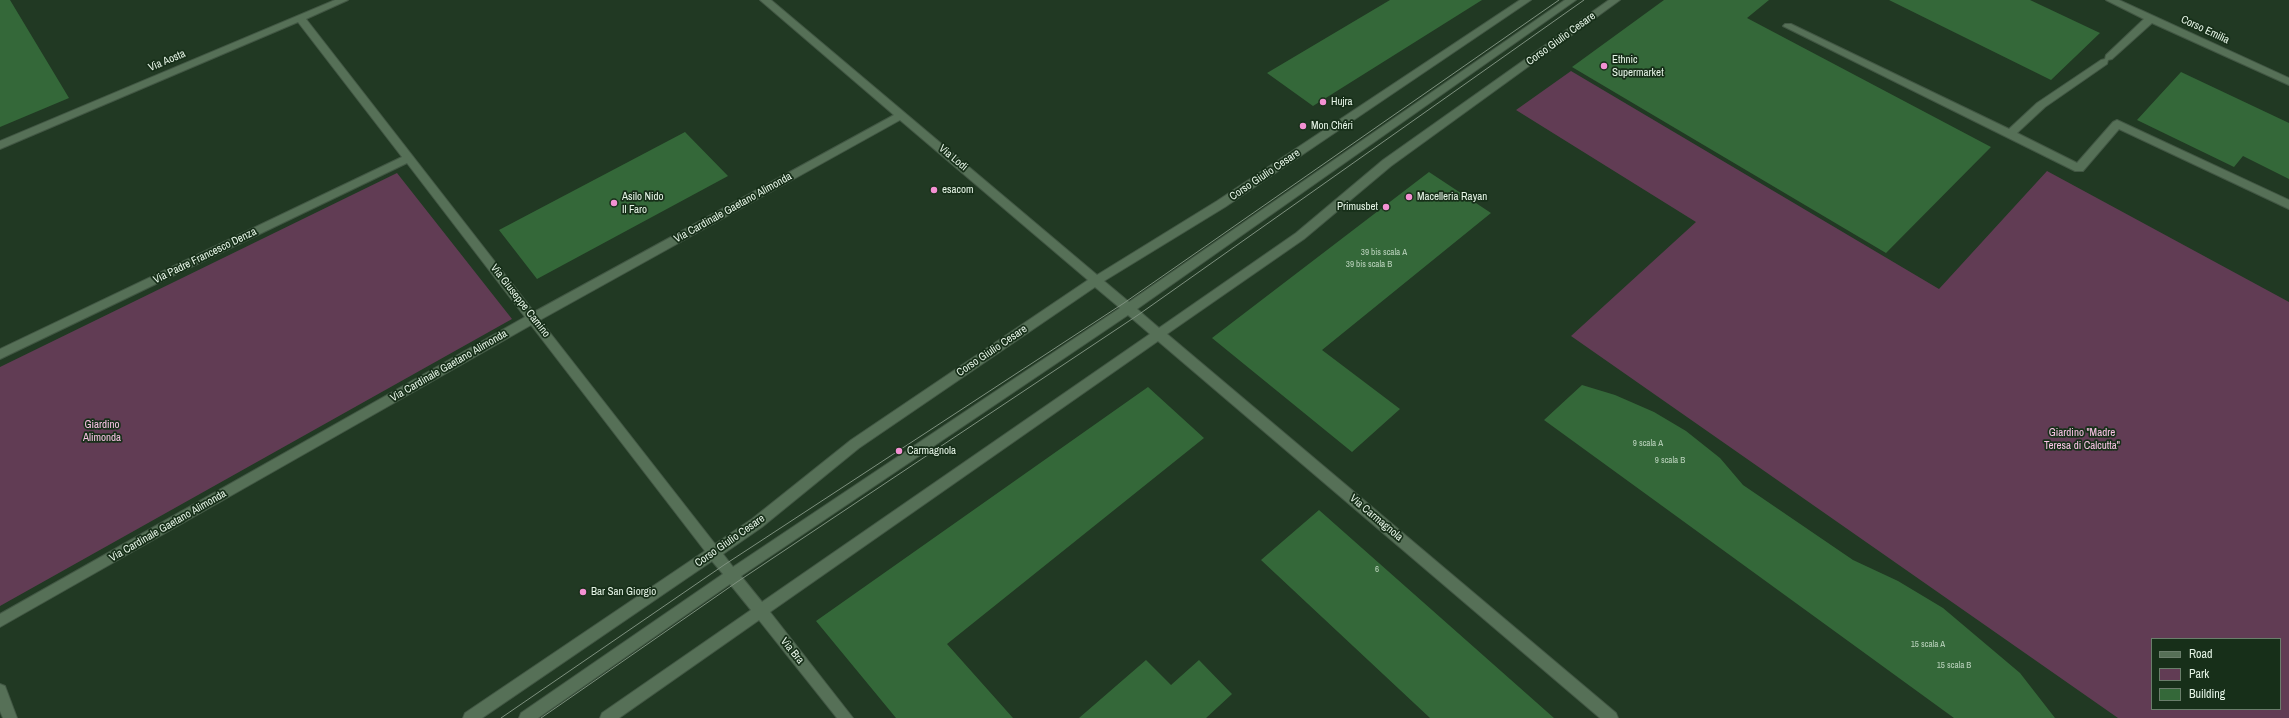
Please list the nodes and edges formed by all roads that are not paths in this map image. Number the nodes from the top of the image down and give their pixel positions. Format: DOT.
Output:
graph roads {
  1 [pos="343,0"];
  2 [pos="765,0"];
  3 [pos="1526,0"];
  4 [pos="1571,0"];
  5 [pos="1615,0"];
  6 [pos="2111,0"];
  7 [pos="300,18"];
  8 [pos="2150,18"];
  9 [pos="1788,26"];
  10 [pos="2289,82"];
  11 [pos="902,115"];
  12 [pos="2010,134"];
  13 [pos="0,145"];
  14 [pos="409,158"];
  15 [pos="2289,205"];
  16 [pos="1097,280"];
  17 [pos="1129,308"];
  18 [pos="1141,317"];
  19 [pos="533,318"];
  20 [pos="1159,333"];
  21 [pos="0,354"];
  22 [pos="714,553"];
  23 [pos="735,580"];
  24 [pos="760,612"];
  25 [pos="0,622"];
  26 [pos="0,691"];
  27 [pos="10,718"];
  28 [pos="470,718"];
  29 [pos="526,718"];
  30 [pos="607,718"];
  31 [pos="846,718"];
  32 [pos="1611,718"];
  1 -- 7 [label="street, Via Aosta"];
  2 -- 11 [label="street, Via Lodi"];
  3 -- 16 [label="street, Corso Giulio Cesare"];
  4 -- 17 [label="street"];
  5 -- 20 [label="street, Corso Giulio Cesare"];
  6 -- 8 [label="street, Corso Emilia"];
  7 -- 13 [label="street, Via Aosta"];
  7 -- 14 [label="street, Via Giuseppe Camino"];
  8 -- 10 [label="street, Corso Emilia"];
  8 -- 12 [label="street"];
  9 -- 12 [label="street"];
  11 -- 16 [label="street, Via Lodi"];
  11 -- 19 [label="street, Via Cardinale Gaetano Alimonda"];
  12 -- 15 [label="street"];
  14 -- 19 [label="street, Via Giuseppe Camino"];
  14 -- 21 [label="street, Via Padre Francesco Denza"];
  16 -- 17 [label="street, Via Lodi"];
  16 -- 22 [label="street, Corso Giulio Cesare"];
  17 -- 18 [label="street, Via Lodi"];
  17 -- 23 [label="street"];
  18 -- 20 [label="street, Via Carmagnola"];
  19 -- 22 [label="street, Via Giuseppe Camino"];
  19 -- 25 [label="street, Via Cardinale Gaetano Alimonda"];
  20 -- 24 [label="street, Corso Giulio Cesare"];
  20 -- 32 [label="street, Via Carmagnola"];
  22 -- 23 [label="street, Via Giuseppe Camino"];
  22 -- 28 [label="street, Corso Giulio Cesare"];
  23 -- 24 [label="street, Via Bra"];
  23 -- 29 [label="street"];
  24 -- 30 [label="street, Corso Giulio Cesare"];
  24 -- 31 [label="street, Via Bra"];
  26 -- 27 [label="street"];
}
